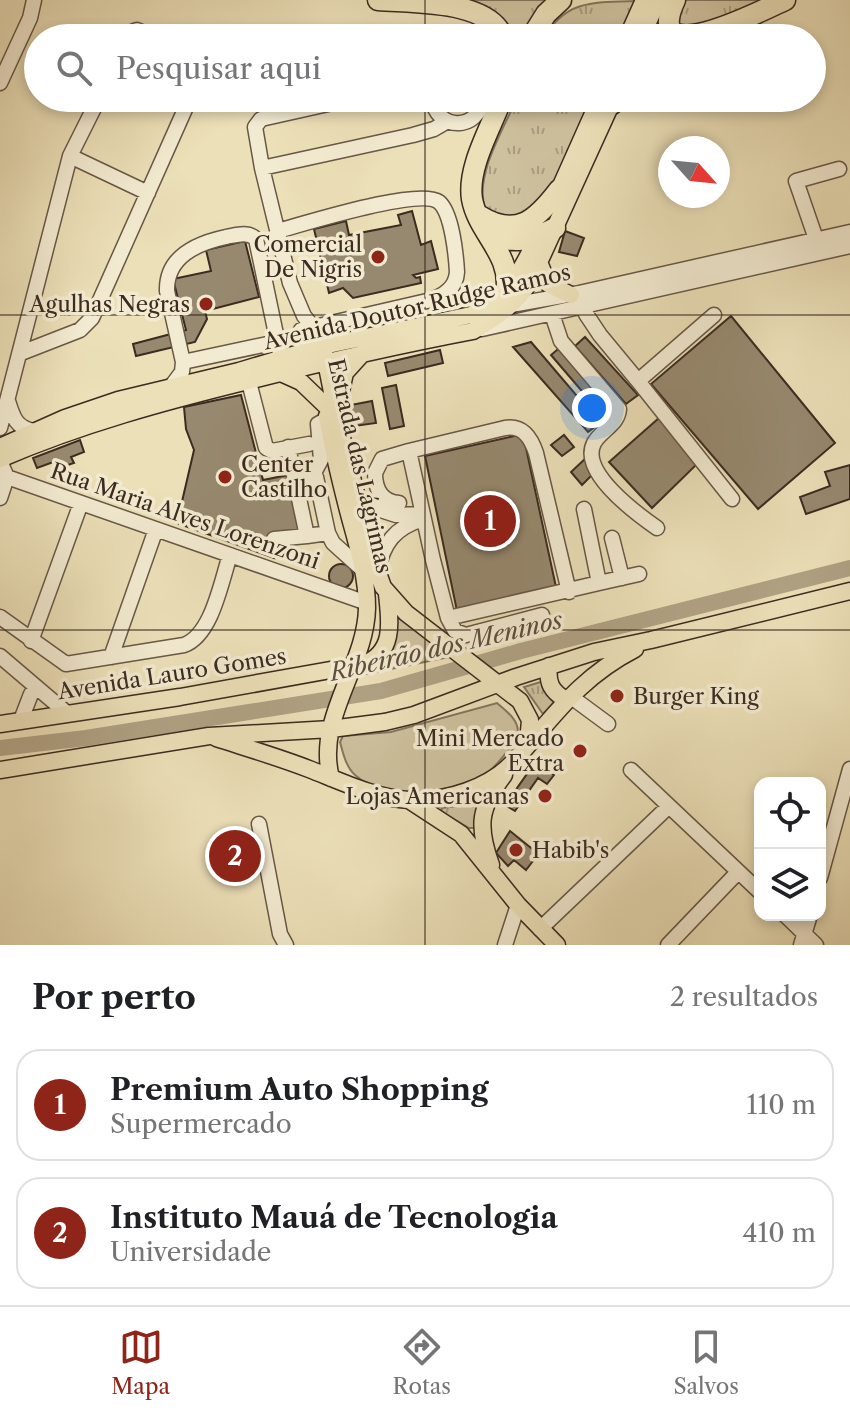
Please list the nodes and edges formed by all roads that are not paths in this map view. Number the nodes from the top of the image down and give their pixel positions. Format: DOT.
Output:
graph roads {
  1 [pos="34,0"];
  2 [pos="378,0"];
  3 [pos="561,0"];
  4 [pos="644,0"];
  5 [pos="658,0"];
  6 [pos="675,0"];
  7 [pos="785,0"];
  8 [pos="27,24"];
  9 [pos="496,24"];
  10 [pos="540,24"];
  11 [pos="633,24"];
  12 [pos="647,24"];
  13 [pos="670,24"];
  14 [pos="733,24"];
  15 [pos="24,31"];
  16 [pos="0,83"];
  17 [pos="92,112"];
  18 [pos="184,112"];
  19 [pos="292,112"];
  20 [pos="436,112"];
  21 [pos="478,112"];
  22 [pos="497,112"];
  23 [pos="604,112"];
  24 [pos="605,112"];
  25 [pos="446,122"];
  26 [pos="70,156"];
  27 [pos="262,168"];
  28 [pos="839,169"];
  29 [pos="559,190"];
  30 [pos="148,193"];
  31 [pos="484,224"];
  32 [pos="277,231"];
  33 [pos="850,232"];
  34 [pos="546,233"];
  35 [pos="816,239"];
  36 [pos="850,246"];
  37 [pos="539,262"];
  38 [pos="510,298"];
  39 [pos="578,298"];
  40 [pos="552,314"];
  41 [pos="714,315"];
  42 [pos="472,323"];
  43 [pos="307,324"];
  44 [pos="364,351"];
  45 [pos="21,353"];
  46 [pos="318,355"];
  47 [pos="280,358"];
  48 [pos="186,372"];
  49 [pos="638,381"];
  50 [pos="250,386"];
  51 [pos="8,401"];
  52 [pos="330,415"];
  53 [pos="0,428"];
  54 [pos="34,431"];
  55 [pos="309,444"];
  56 [pos="288,447"];
  57 [pos="409,451"];
  58 [pos="1,454"];
  59 [pos="315,471"];
  60 [pos="7,477"];
  61 [pos="296,479"];
  62 [pos="0,498"];
  63 [pos="732,499"];
  64 [pos="81,503"];
  65 [pos="359,503"];
  66 [pos="399,503"];
  67 [pos="584,509"];
  68 [pos="422,516"];
  69 [pos="657,528"];
  70 [pos="156,529"];
  71 [pos="328,533"];
  72 [pos="307,536"];
  73 [pos="612,538"];
  74 [pos="274,539"];
  75 [pos="230,555"];
  76 [pos="370,570"];
  77 [pos="639,574"];
  78 [pos="622,578"];
  79 [pos="599,583"];
  80 [pos="850,591"];
  81 [pos="569,592"];
  82 [pos="387,594"];
  83 [pos="367,603"];
  84 [pos="542,615"];
  85 [pos="0,617"];
  86 [pos="448,618"];
  87 [pos="651,640"];
  88 [pos="31,641"];
  89 [pos="0,656"];
  90 [pos="111,657"];
  91 [pos="0,666"];
  92 [pos="549,666"];
  93 [pos="350,671"];
  94 [pos="493,680"];
  95 [pos="568,698"];
  96 [pos="68,714"];
  97 [pos="21,720"];
  98 [pos="333,722"];
  99 [pos="0,724"];
  100 [pos="608,724"];
  101 [pos="209,736"];
  102 [pos="528,743"];
  103 [pos="513,763"];
  104 [pos="850,769"];
  105 [pos="0,770"];
  106 [pos="631,770"];
  107 [pos="331,778"];
  108 [pos="409,800"];
  109 [pos="668,807"];
  110 [pos="259,824"];
  111 [pos="826,856"];
  112 [pos="738,872"];
  113 [pos="496,877"];
  114 [pos="754,887"];
  115 [pos="518,905"];
  116 [pos="790,921"];
  117 [pos="540,929"];
  118 [pos="803,939"];
  119 [pos="286,945"];
  120 [pos="505,945"];
  121 [pos="557,945"];
  122 [pos="668,945"];
  123 [pos="816,945"];
  1 -- 8 [label="street"];
  2 -- 9 [label="highway"];
  3 -- 10 [label="highway"];
  4 -- 11 [label="main road"];
  5 -- 12 [label="main road"];
  6 -- 13 [label="highway"];
  7 -- 14 [label="highway"];
  15 -- 16 [label="street"];
  17 -- 26 [label="street"];
  18 -- 30 [label="street"];
  19 -- 27 [label="street"];
  20 -- 25 [label="street"];
  21 -- 25 [label="street"];
  22 -- 31 [label="highway"];
  23 -- 29 [label="main road"];
  24 -- 34 [label="main road"];
  25 -- 27 [label="street"];
  26 -- 30 [label="street"];
  26 -- 45 [label="street"];
  27 -- 32 [label="street"];
  28 -- 35 [label="street"];
  29 -- 31 [label="highway"];
  29 -- 34 [label="main road"];
  30 -- 45 [label="street"];
  31 -- 34 [label="highway"];
  31 -- 38 [label="highway"];
  32 -- 43 [label="street"];
  32 -- 43 [label="street"];
  33 -- 35 [label="street, Avenida Doutor Rudge Ramos"];
  34 -- 37 [label="main road"];
  34 -- 38 [label="main road"];
  35 -- 39 [label="street, Avenida Doutor Rudge Ramos"];
  36 -- 39 [label="street, Avenida Doutor Rudge Ramos"];
  37 -- 38 [label="main road"];
  37 -- 39 [label="main road"];
  38 -- 39 [label="street, Avenida Doutor Rudge Ramos"];
  38 -- 42 [label="main road"];
  39 -- 40 [label="street, Avenida Doutor Rudge Ramos"];
  39 -- 49 [label="street"];
  40 -- 42 [label="street, Avenida Doutor Rudge Ramos"];
  40 -- 69 [label="street"];
  41 -- 49 [label="street"];
  42 -- 44 [label="main road, Avenida Doutor Rudge Ramos"];
  42 -- 46 [label="main road, Avenida Doutor Rudge Ramos"];
  43 -- 46 [label="street"];
  44 -- 46 [label="main road, Avenida Doutor Rudge Ramos"];
  44 -- 52 [label="main road"];
  45 -- 51 [label="street"];
  46 -- 47 [label="main road, Avenida Doutor Rudge Ramos"];
  46 -- 52 [label="main road, Estrada das Lágrimas"];
  47 -- 48 [label="main road, Avenida Doutor Rudge Ramos"];
  47 -- 48 [label="street"];
  47 -- 52 [label="main road"];
  47 -- 58 [label="main road, Avenida Doutor Rudge Ramos"];
  48 -- 54 [label="main road, Avenida Doutor Rudge Ramos"];
  49 -- 63 [label="street"];
  50 -- 56 [label="street"];
  51 -- 53 [label="street"];
  51 -- 54 [label="street"];
  52 -- 59 [label="street"];
  52 -- 65 [label="main road, Estrada das Lágrimas"];
  52 -- 76 [label="main road, Estrada das Lágrimas"];
  54 -- 58 [label="main road, Avenida Doutor Rudge Ramos"];
  55 -- 56 [label="street"];
  56 -- 61 [label="street"];
  57 -- 66 [label="street"];
  57 -- 68 [label="street"];
  57 -- 81 [label="street"];
  58 -- 60 [label="street"];
  60 -- 62 [label="street"];
  60 -- 64 [label="street, Rua Maria Alves Lorenzoni"];
  61 -- 71 [label="street"];
  61 -- 72 [label="street"];
  64 -- 70 [label="street, Rua Maria Alves Lorenzoni"];
  64 -- 88 [label="street"];
  65 -- 68 [label="street"];
  65 -- 76 [label="main road, Estrada das Lágrimas"];
  67 -- 79 [label="street"];
  68 -- 76 [label="street"];
  68 -- 86 [label="street"];
  70 -- 75 [label="street, Rua Maria Alves Lorenzoni"];
  70 -- 90 [label="street"];
  71 -- 72 [label="street"];
  71 -- 76 [label="street"];
  72 -- 74 [label="street"];
  73 -- 78 [label="street"];
  75 -- 83 [label="street, Rua Maria Alves Lorenzoni"];
  75 -- 90 [label="street"];
  76 -- 82 [label="main road, Estrada das Lágrimas"];
  76 -- 83 [label="main road, Estrada das Lágrimas"];
  77 -- 78 [label="street"];
  78 -- 79 [label="street"];
  79 -- 81 [label="street"];
  80 -- 87 [label="main road"];
  81 -- 86 [label="street"];
  82 -- 93 [label="main road, Avenida Lauro Gomes"];
  82 -- 94 [label="main road, Estrada das Lágrimas"];
  83 -- 93 [label="main road, Estrada das Lágrimas"];
  84 -- 86 [label="street"];
  85 -- 88 [label="street"];
  87 -- 92 [label="main road"];
  87 -- 95 [label="main road"];
  88 -- 90 [label="street"];
  89 -- 96 [label="street"];
  91 -- 97 [label="street"];
  92 -- 94 [label="main road"];
  92 -- 95 [label="main road"];
  93 -- 96 [label="main road, Avenida Lauro Gomes"];
  93 -- 98 [label="main road, Estrada das Lágrimas"];
  94 -- 98 [label="main road"];
  94 -- 102 [label="main road, Estrada das Lágrimas"];
  95 -- 100 [label="street"];
  95 -- 102 [label="main road"];
  96 -- 97 [label="main road, Avenida Lauro Gomes"];
  97 -- 99 [label="main road, Avenida Lauro Gomes"];
  98 -- 101 [label="main road"];
  98 -- 107 [label="main road, Estrada das Lágrimas"];
  101 -- 105 [label="main road"];
  101 -- 107 [label="main road"];
  102 -- 103 [label="main road"];
  103 -- 108 [label="main road"];
  103 -- 113 [label="main road"];
  104 -- 111 [label="street"];
  106 -- 109 [label="street"];
  107 -- 108 [label="main road"];
  108 -- 113 [label="main road"];
  109 -- 112 [label="street"];
  109 -- 117 [label="street"];
  110 -- 119 [label="street"];
  112 -- 114 [label="street"];
  112 -- 122 [label="street"];
  113 -- 115 [label="main road"];
  115 -- 117 [label="main road"];
  115 -- 120 [label="street"];
  116 -- 118 [label="street"];
  117 -- 121 [label="main road"];
  118 -- 123 [label="street"];
}
